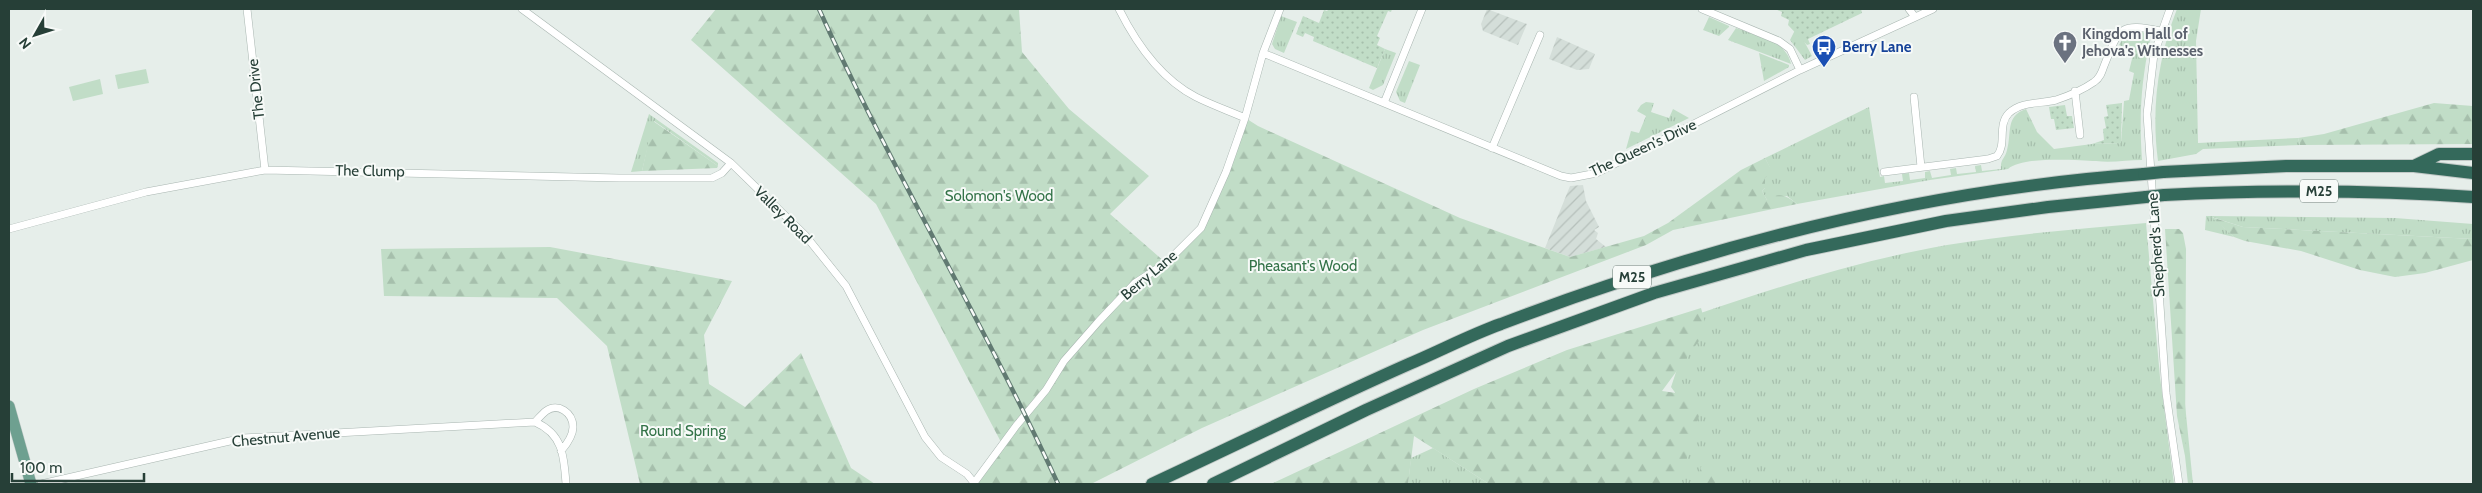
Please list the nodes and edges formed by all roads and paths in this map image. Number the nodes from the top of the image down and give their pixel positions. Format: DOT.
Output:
graph roads {
  1 [pos="248,9"];
  2 [pos="522,9"];
  3 [pos="1119,9"];
  4 [pos="1280,9"];
  5 [pos="1422,9"];
  6 [pos="1702,9"];
  7 [pos="1909,9"];
  8 [pos="1933,9"];
  9 [pos="2170,9"];
  10 [pos="1915,18"];
  11 [pos="2160,30"];
  12 [pos="1540,35"];
  13 [pos="1263,53"];
  14 [pos="1800,70"];
  15 [pos="2075,91"];
  16 [pos="1914,97"];
  17 [pos="1384,103"];
  18 [pos="1245,118"];
  19 [pos="2080,135"];
  20 [pos="1492,148"];
  21 [pos="2473,154"];
  22 [pos="731,163"];
  23 [pos="2414,166"];
  24 [pos="1921,167"];
  25 [pos="265,170"];
  26 [pos="1884,172"];
  27 [pos="2473,173"];
  28 [pos="2473,198"];
  29 [pos="9,229"];
  30 [pos="9,406"];
  31 [pos="535,422"];
  32 [pos="561,451"];
  33 [pos="30,484"];
  34 [pos="41,484"];
  35 [pos="566,484"];
  36 [pos="975,484"];
  37 [pos="1152,484"];
  38 [pos="1213,484"];
  39 [pos="2178,484"];
  1 -- 25 [label="street, The Drive"];
  2 -- 22 [label="street, Valley Road"];
  3 -- 18 [label="street"];
  4 -- 13 [label="street, Berry Lane"];
  5 -- 17 [label="street"];
  6 -- 14 [label="street"];
  7 -- 10 [label="street"];
  8 -- 10 [label="street, The Queen's Drive"];
  9 -- 11 [label="street, Shepherd's Lane"];
  10 -- 14 [label="street, The Queen's Drive"];
  11 -- 15 [label="street"];
  11 -- 39 [label="street, Shepherd's Lane"];
  12 -- 20 [label="street"];
  13 -- 17 [label="street, The Queen's Drive"];
  13 -- 18 [label="street, Berry Lane"];
  14 -- 20 [label="street, The Queen's Drive"];
  15 -- 19 [label="street"];
  15 -- 24 [label="street"];
  16 -- 24 [label="street"];
  17 -- 20 [label="street, The Queen's Drive"];
  18 -- 36 [label="street, Berry Lane"];
  21 -- 23 [label="highway, M25"];
  22 -- 25 [label="street, The Clump"];
  22 -- 36 [label="street, Valley Road"];
  23 -- 27 [label="highway, M25"];
  23 -- 37 [label="highway, M25, bridge"];
  24 -- 26 [label="street"];
  25 -- 29 [label="street, The Clump"];
  28 -- 38 [label="highway, M25, bridge"];
  30 -- 33 [label="main road"];
  31 -- 32 [label="street"];
  31 -- 32 [label="street"];
  31 -- 34 [label="street, Chestnut Avenue"];
  32 -- 35 [label="street"];
}
